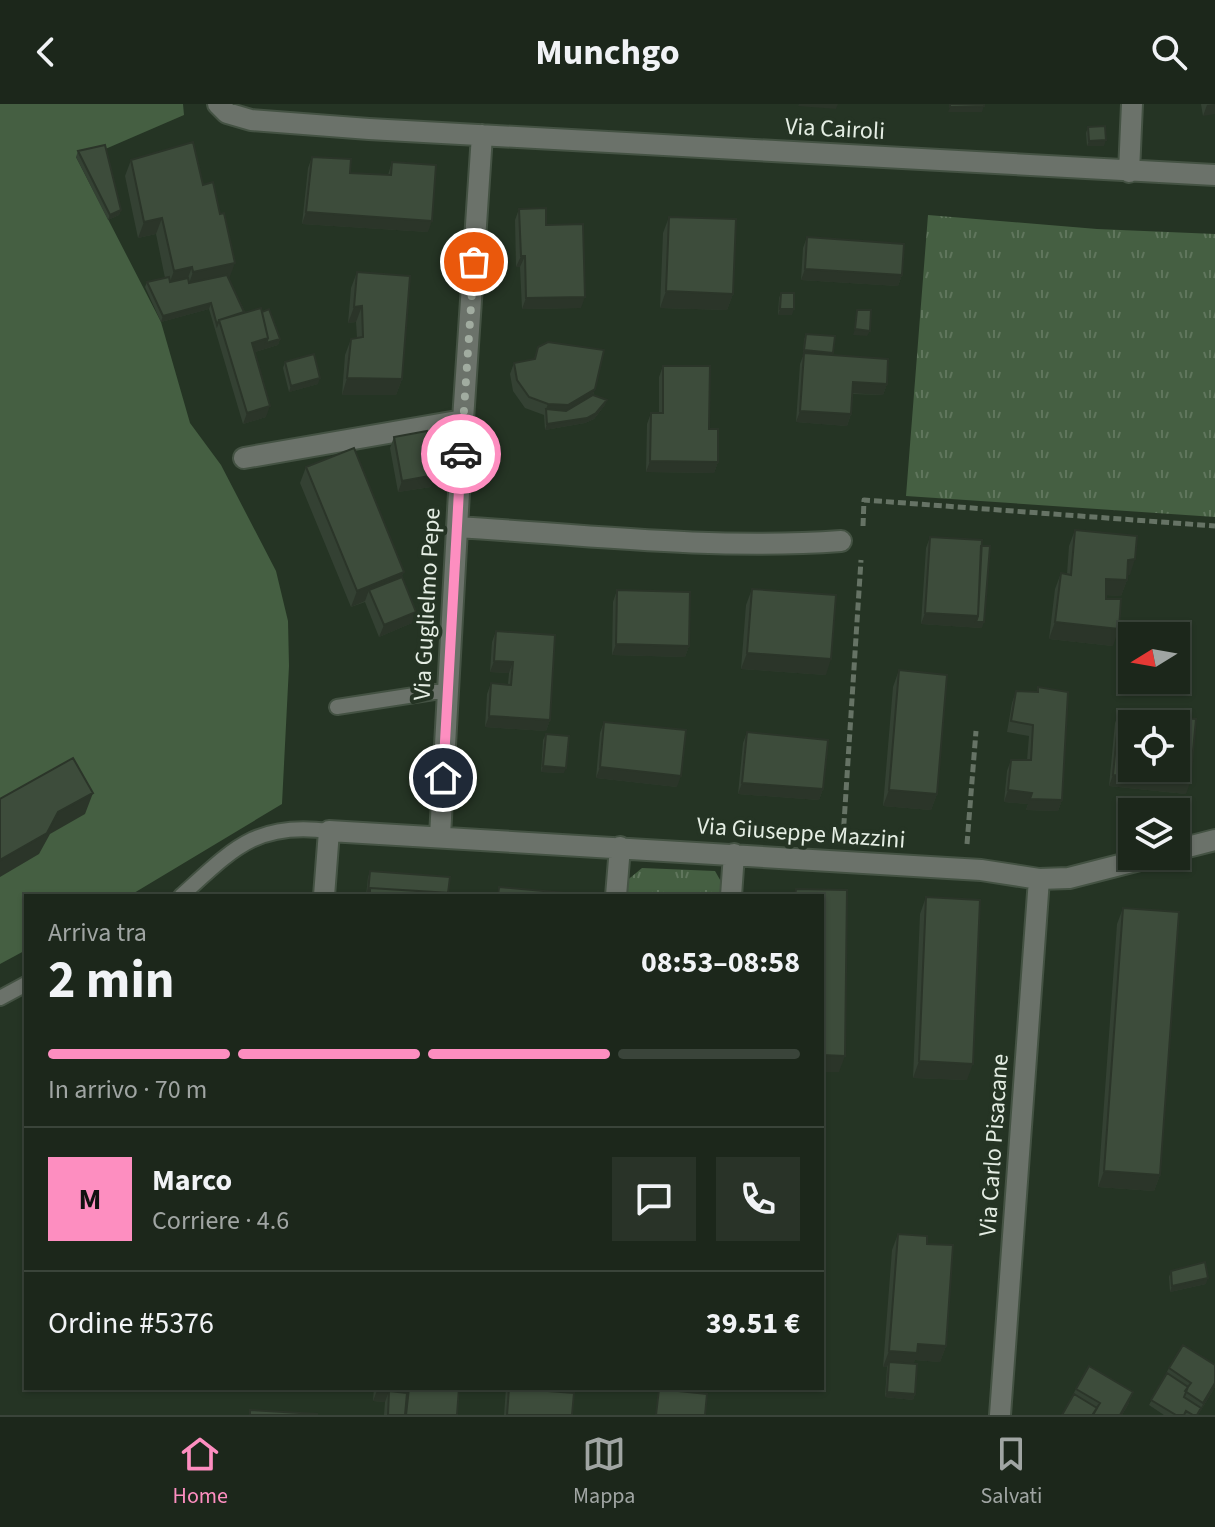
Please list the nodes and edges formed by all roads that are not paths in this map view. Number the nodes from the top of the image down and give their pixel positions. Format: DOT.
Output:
graph roads {
  1 [pos="218,104"];
  2 [pos="1132,104"];
  3 [pos="482,135"];
  4 [pos="1129,172"];
  5 [pos="1215,175"];
  6 [pos="463,420"];
  7 [pos="244,458"];
  8 [pos="458,527"];
  9 [pos="841,541"];
  10 [pos="448,692"];
  11 [pos="337,707"];
  12 [pos="329,831"];
  13 [pos="440,836"];
  14 [pos="1215,840"];
  15 [pos="1190,846"];
  16 [pos="620,847"];
  17 [pos="734,854"];
  18 [pos="1118,865"];
  19 [pos="1039,879"];
  20 [pos="183,894"];
  21 [pos="324,894"];
  22 [pos="616,894"];
  23 [pos="731,894"];
  24 [pos="24,985"];
  25 [pos="0,998"];
  26 [pos="1000,1415"];
  1 -- 3 [label="street, Via Cairoli"];
  2 -- 4 [label="street"];
  3 -- 4 [label="street, Via Cairoli"];
  3 -- 6 [label="street, Via Guglielmo Pepe"];
  4 -- 5 [label="street, Via Cairoli"];
  6 -- 7 [label="street"];
  6 -- 8 [label="street, Via Guglielmo Pepe"];
  8 -- 9 [label="street"];
  8 -- 10 [label="street, Via Guglielmo Pepe"];
  10 -- 11 [label="lane"];
  10 -- 13 [label="street, Via Guglielmo Pepe"];
  12 -- 13 [label="street, Via Giuseppe Mazzini"];
  12 -- 20 [label="lane"];
  12 -- 21 [label="street"];
  13 -- 16 [label="street, Via Giuseppe Mazzini"];
  14 -- 15 [label="street"];
  16 -- 17 [label="street, Via Giuseppe Mazzini"];
  16 -- 22 [label="street"];
  17 -- 19 [label="street, Via Giuseppe Mazzini"];
  17 -- 23 [label="street"];
  18 -- 19 [label="street, Via Giuseppe Mazzini"];
  19 -- 26 [label="street, Via Carlo Pisacane"];
  24 -- 25 [label="lane"];
}
